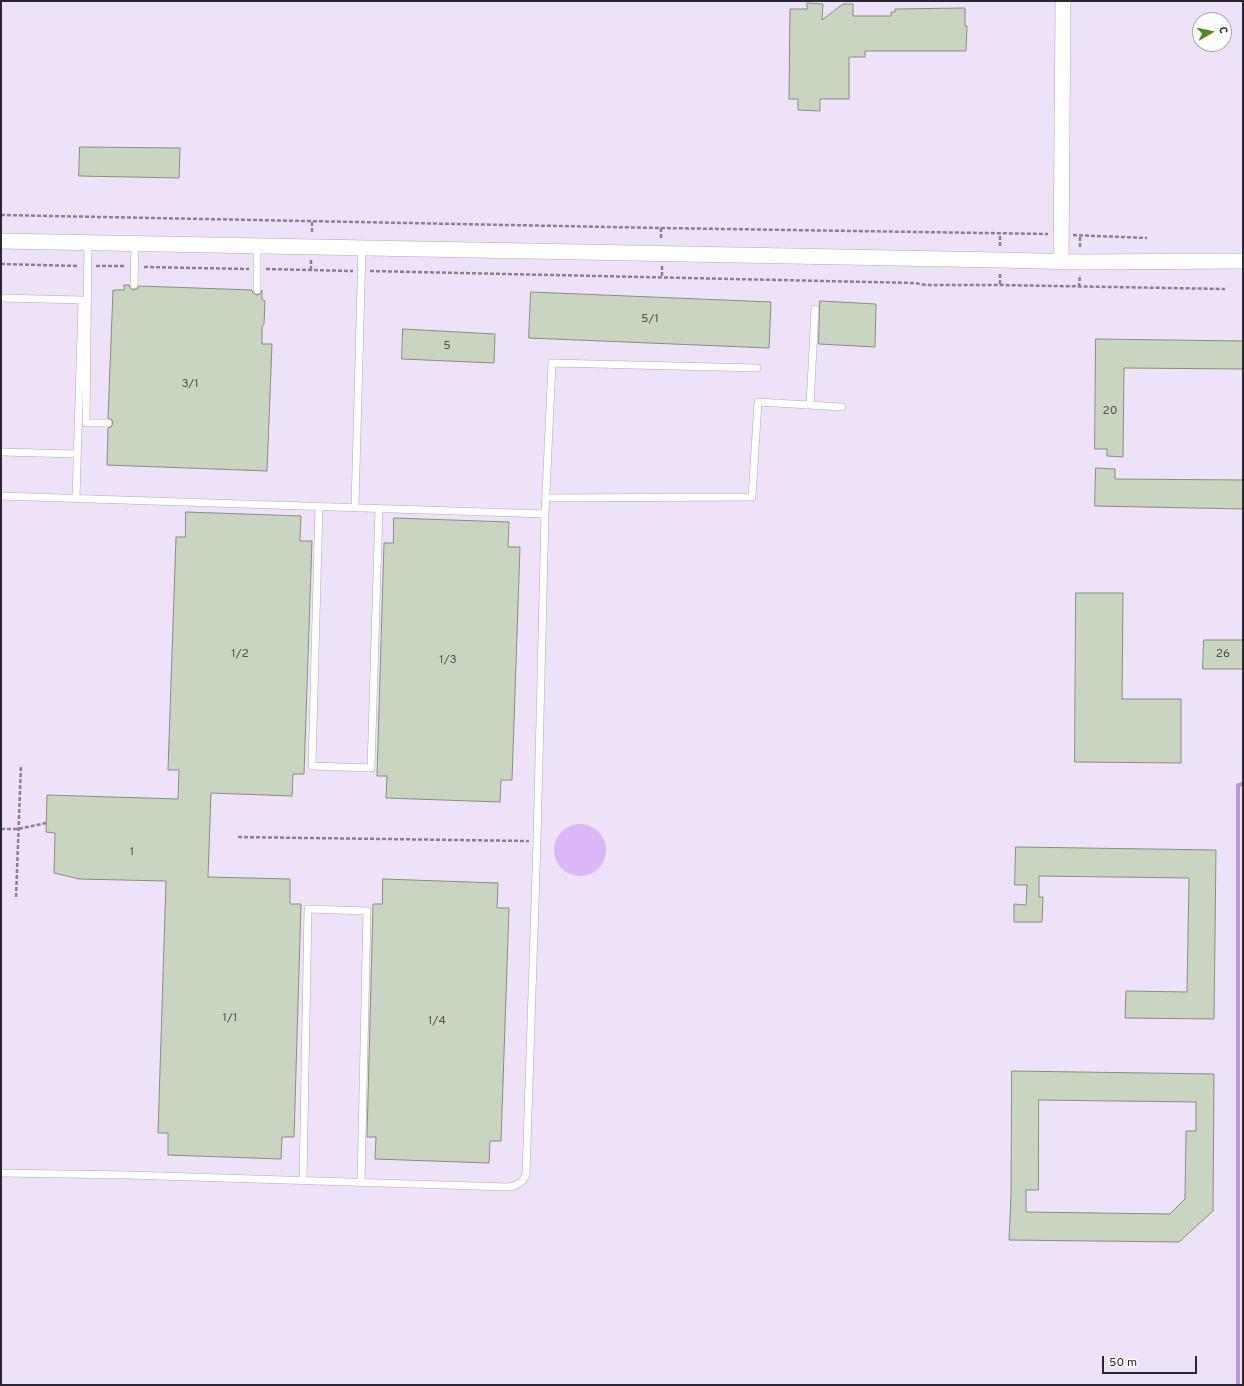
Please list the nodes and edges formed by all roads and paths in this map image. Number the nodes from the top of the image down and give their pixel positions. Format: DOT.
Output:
graph roads {
  1 [pos="1063,1"];
  2 [pos="1,215"];
  3 [pos="312,221"];
  4 [pos="661,228"];
  5 [pos="312,232"];
  6 [pos="1000,234"];
  7 [pos="1054,234"];
  8 [pos="1066,235"];
  9 [pos="1080,235"];
  10 [pos="1147,238"];
  11 [pos="661,240"];
  12 [pos="1,241"];
  13 [pos="88,242"];
  14 [pos="135,243"];
  15 [pos="257,246"];
  16 [pos="1000,246"];
  17 [pos="362,247"];
  18 [pos="1080,247"];
  19 [pos="311,259"];
  20 [pos="1243,261"];
  21 [pos="1061,262"];
  22 [pos="1,264"];
  23 [pos="88,266"];
  24 [pos="135,266"];
  25 [pos="662,266"];
  26 [pos="257,269"];
  27 [pos="311,270"];
  28 [pos="362,271"];
  29 [pos="1000,273"];
  30 [pos="1080,274"];
  31 [pos="662,277"];
  32 [pos="134,285"];
  33 [pos="1000,285"];
  34 [pos="1079,286"];
  35 [pos="257,290"];
  36 [pos="1225,290"];
  37 [pos="1,298"];
  38 [pos="815,309"];
  39 [pos="757,368"];
  40 [pos="810,405"];
  41 [pos="842,407"];
  42 [pos="108,423"];
  43 [pos="1,452"];
  44 [pos="77,454"];
  45 [pos="1,496"];
  46 [pos="76,498"];
  47 [pos="546,498"];
  48 [pos="319,506"];
  49 [pos="355,507"];
  50 [pos="379,508"];
  51 [pos="545,514"];
  52 [pos="21,765"];
  53 [pos="46,823"];
  54 [pos="1,829"];
  55 [pos="18,829"];
  56 [pos="238,837"];
  57 [pos="537,841"];
  58 [pos="16,897"];
  59 [pos="1,1173"];
  60 [pos="303,1180"];
  61 [pos="361,1182"];
  1 -- 21 [label="street"];
  2 -- 3 [label="path"];
  3 -- 4 [label="path"];
  3 -- 5 [label="path"];
  4 -- 6 [label="path"];
  4 -- 11 [label="path"];
  6 -- 7 [label="path"];
  6 -- 16 [label="path"];
  8 -- 9 [label="path"];
  9 -- 10 [label="path"];
  9 -- 18 [label="path"];
  12 -- 13 [label="street"];
  13 -- 14 [label="street"];
  13 -- 23 [label="lane"];
  14 -- 15 [label="street"];
  14 -- 24 [label="lane"];
  15 -- 17 [label="street"];
  15 -- 26 [label="lane"];
  17 -- 21 [label="street"];
  17 -- 28 [label="lane"];
  19 -- 27 [label="path"];
  20 -- 21 [label="street"];
  22 -- 23 [label="path"];
  23 -- 24 [label="path"];
  23 -- 42 [label="lane"];
  24 -- 26 [label="path"];
  24 -- 32 [label="lane"];
  25 -- 31 [label="path"];
  26 -- 27 [label="path"];
  26 -- 35 [label="lane"];
  27 -- 28 [label="path"];
  28 -- 31 [label="path"];
  28 -- 49 [label="lane"];
  29 -- 33 [label="path"];
  30 -- 34 [label="path"];
  31 -- 33 [label="path"];
  33 -- 34 [label="path"];
  34 -- 36 [label="path"];
  37 -- 44 [label="lane"];
  38 -- 40 [label="lane"];
  39 -- 47 [label="lane"];
  40 -- 41 [label="lane"];
  40 -- 47 [label="lane"];
  43 -- 44 [label="lane"];
  44 -- 46 [label="lane"];
  45 -- 46 [label="lane"];
  46 -- 48 [label="lane"];
  47 -- 51 [label="lane"];
  48 -- 49 [label="lane"];
  48 -- 50 [label="lane"];
  49 -- 50 [label="lane"];
  50 -- 51 [label="lane"];
  51 -- 57 [label="lane"];
  52 -- 55 [label="path"];
  53 -- 55 [label="path"];
  54 -- 55 [label="path"];
  55 -- 58 [label="path"];
  56 -- 57 [label="path"];
  57 -- 61 [label="lane"];
  59 -- 60 [label="lane"];
  60 -- 61 [label="lane"];
  60 -- 61 [label="lane"];
}
